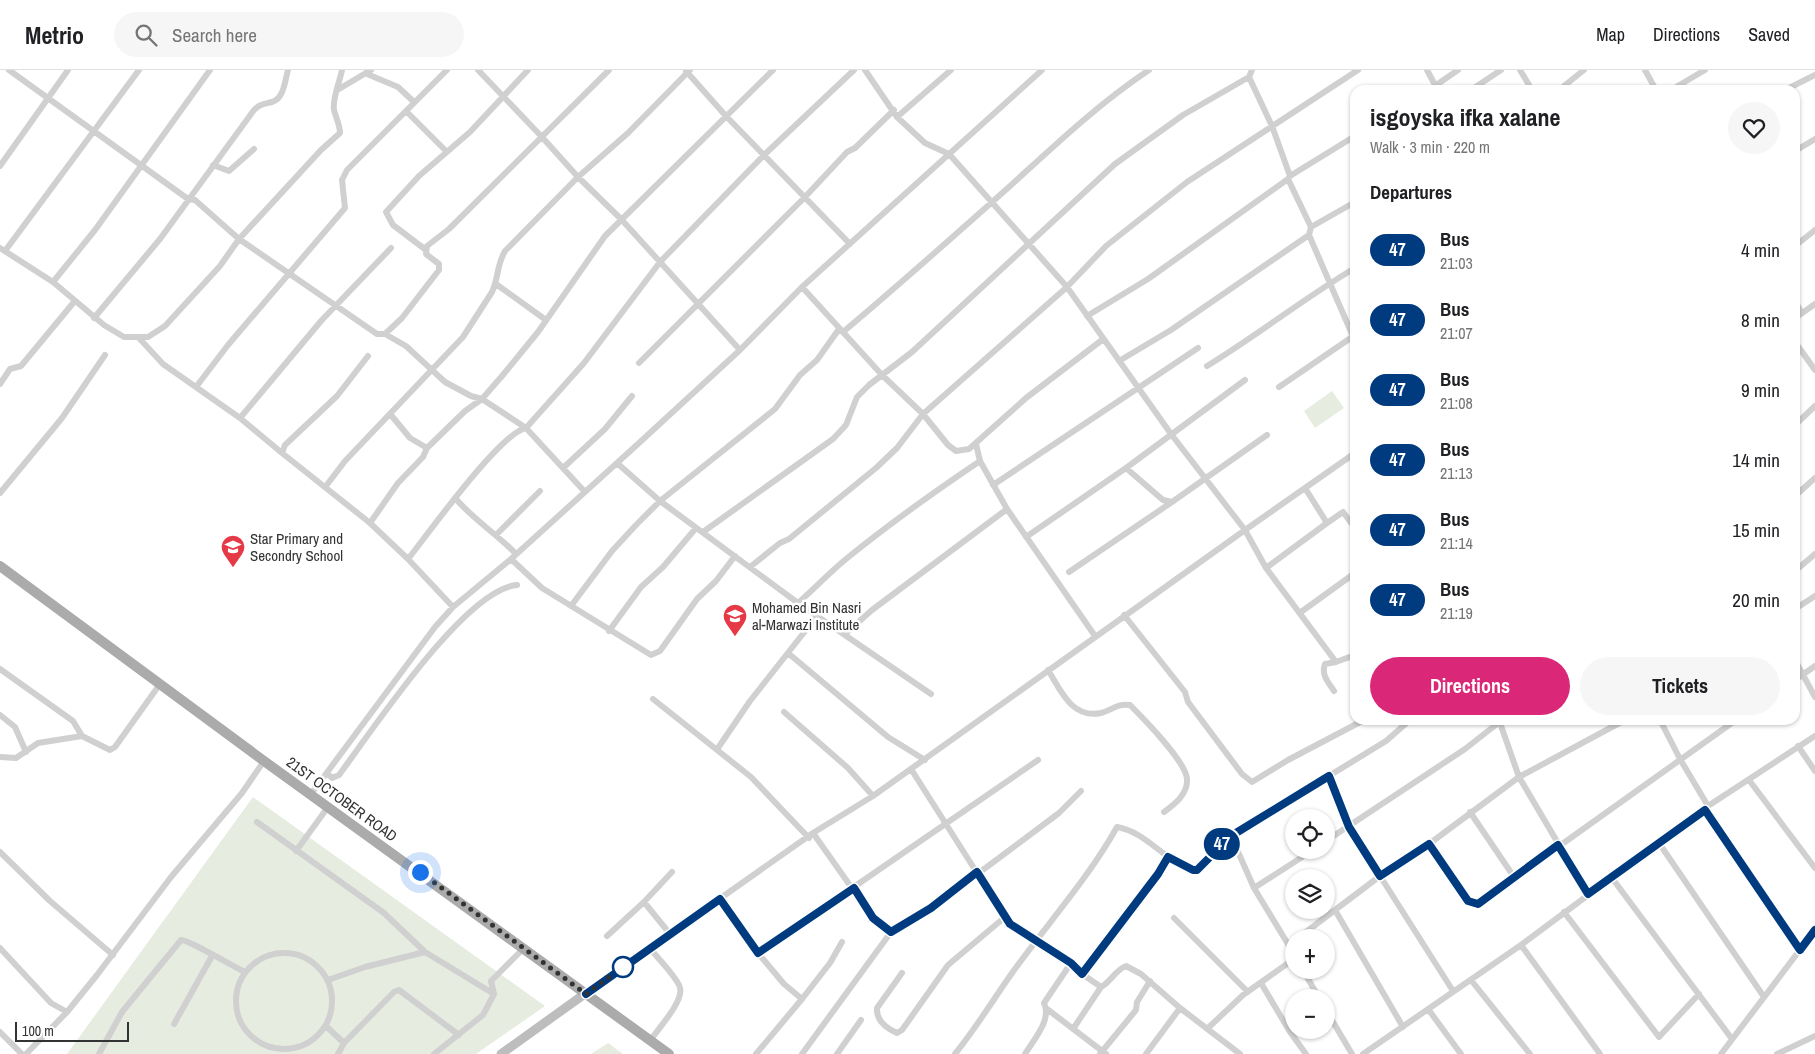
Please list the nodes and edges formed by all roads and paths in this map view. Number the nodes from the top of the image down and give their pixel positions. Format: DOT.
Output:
graph roads {
  1 [pos="9,70"];
  2 [pos="68,70"];
  3 [pos="139,70"];
  4 [pos="210,70"];
  5 [pos="288,70"];
  6 [pos="342,70"];
  7 [pos="447,70"];
  8 [pos="478,70"];
  9 [pos="528,70"];
  10 [pos="609,70"];
  11 [pos="773,70"];
  12 [pos="854,70"];
  13 [pos="865,70"];
  14 [pos="951,70"];
  15 [pos="1149,70"];
  16 [pos="1358,70"];
  17 [pos="1427,70"];
  18 [pos="1458,70"];
  19 [pos="1501,70"];
  20 [pos="1520,70"];
  21 [pos="1584,70"];
  22 [pos="1645,70"];
  23 [pos="1705,70"];
  24 [pos="687,71"];
  25 [pos="369,72"];
  26 [pos="1037,72"];
  27 [pos="1251,73"];
  28 [pos="1815,75"];
  29 [pos="1435,84"];
  30 [pos="1478,85"];
  31 [pos="1529,85"];
  32 [pos="1565,85"];
  33 [pos="1653,85"];
  34 [pos="1679,85"];
  35 [pos="1795,85"];
  36 [pos="338,90"];
  37 [pos="502,96"];
  38 [pos="48,99"];
  39 [pos="414,102"];
  40 [pos="406,111"];
  41 [pos="895,113"];
  42 [pos="725,115"];
  43 [pos="1272,126"];
  44 [pos="94,133"];
  45 [pos="541,136"];
  46 [pos="1350,139"];
  47 [pos="1815,139"];
  48 [pos="1800,148"];
  49 [pos="254,149"];
  50 [pos="447,152"];
  51 [pos="949,154"];
  52 [pos="764,155"];
  53 [pos="140,165"];
  54 [pos="213,165"];
  55 [pos="0,166"];
  56 [pos="578,177"];
  57 [pos="1289,177"];
  58 [pos="805,197"];
  59 [pos="188,199"];
  60 [pos="992,201"];
  61 [pos="1350,205"];
  62 [pos="621,219"];
  63 [pos="1311,226"];
  64 [pos="1815,230"];
  65 [pos="1309,235"];
  66 [pos="239,239"];
  67 [pos="1800,242"];
  68 [pos="1030,243"];
  69 [pos="850,244"];
  70 [pos="391,248"];
  71 [pos="2,249"];
  72 [pos="426,250"];
  73 [pos="660,262"];
  74 [pos="1350,271"];
  75 [pos="290,272"];
  76 [pos="53,282"];
  77 [pos="1330,283"];
  78 [pos="496,284"];
  79 [pos="1066,287"];
  80 [pos="802,288"];
  81 [pos="74,302"];
  82 [pos="336,304"];
  83 [pos="698,304"];
  84 [pos="1815,304"];
  85 [pos="1800,309"];
  86 [pos="1802,312"];
  87 [pos="1087,316"];
  88 [pos="94,318"];
  89 [pos="546,320"];
  90 [pos="1350,329"];
  91 [pos="841,330"];
  92 [pos="385,334"];
  93 [pos="139,338"];
  94 [pos="1102,340"];
  95 [pos="1350,341"];
  96 [pos="1198,348"];
  97 [pos="1800,349"];
  98 [pos="740,350"];
  99 [pos="105,355"];
  100 [pos="368,356"];
  101 [pos="1119,361"];
  102 [pos="639,363"];
  103 [pos="1207,366"];
  104 [pos="432,370"];
  105 [pos="1815,370"];
  106 [pos="882,375"];
  107 [pos="1245,380"];
  108 [pos="0,384"];
  109 [pos="196,387"];
  110 [pos="1279,387"];
  111 [pos="1139,389"];
  112 [pos="632,396"];
  113 [pos="482,399"];
  114 [pos="1815,406"];
  115 [pos="923,414"];
  116 [pos="391,415"];
  117 [pos="240,418"];
  118 [pos="1800,420"];
  119 [pos="526,428"];
  120 [pos="1171,434"];
  121 [pos="1267,436"];
  122 [pos="976,444"];
  123 [pos="427,448"];
  124 [pos="282,453"];
  125 [pos="1350,456"];
  126 [pos="980,461"];
  127 [pos="617,463"];
  128 [pos="563,468"];
  129 [pos="1126,468"];
  130 [pos="1815,478"];
  131 [pos="1204,479"];
  132 [pos="994,484"];
  133 [pos="326,486"];
  134 [pos="1305,488"];
  135 [pos="540,491"];
  136 [pos="585,492"];
  137 [pos="1800,492"];
  138 [pos="0,493"];
  139 [pos="456,498"];
  140 [pos="660,501"];
  141 [pos="1172,502"];
  142 [pos="1007,509"];
  143 [pos="1350,521"];
  144 [pos="370,523"];
  145 [pos="1327,523"];
  146 [pos="696,528"];
  147 [pos="1244,530"];
  148 [pos="703,532"];
  149 [pos="496,535"];
  150 [pos="1026,537"];
  151 [pos="1815,554"];
  152 [pos="735,556"];
  153 [pos="513,557"];
  154 [pos="408,559"];
  155 [pos="0,566"];
  156 [pos="750,567"];
  157 [pos="1800,567"];
  158 [pos="1266,568"];
  159 [pos="1069,572"];
  160 [pos="1350,577"];
  161 [pos="517,585"];
  162 [pos="1815,596"];
  163 [pos="798,603"];
  164 [pos="572,606"];
  165 [pos="1800,606"];
  166 [pos="453,607"];
  167 [pos="1301,612"];
  168 [pos="817,616"];
  169 [pos="1124,616"];
  170 [pos="610,631"];
  171 [pos="845,634"];
  172 [pos="1095,636"];
  173 [pos="788,653"];
  174 [pos="1350,657"];
  175 [pos="1336,662"];
  176 [pos="1815,666"];
  177 [pos="0,669"];
  178 [pos="1048,670"];
  179 [pos="1800,671"];
  180 [pos="1802,676"];
  181 [pos="160,684"];
  182 [pos="1334,691"];
  183 [pos="931,694"];
  184 [pos="1815,696"];
  185 [pos="653,699"];
  186 [pos="784,712"];
  187 [pos="0,715"];
  188 [pos="1354,725"];
  189 [pos="1404,725"];
  190 [pos="1494,725"];
  191 [pos="1502,725"];
  192 [pos="1616,725"];
  193 [pos="1663,725"];
  194 [pos="1729,725"];
  195 [pos="82,736"];
  196 [pos="1815,736"];
  197 [pos="1798,746"];
  198 [pos="718,748"];
  199 [pos="26,752"];
  200 [pos="0,757"];
  201 [pos="1680,759"];
  202 [pos="925,760"];
  203 [pos="1038,760"];
  204 [pos="264,761"];
  205 [pos="912,769"];
  206 [pos="1815,771"];
  207 [pos="327,773"];
  208 [pos="1329,776"];
  209 [pos="1518,777"];
  210 [pos="1750,780"];
  211 [pos="1081,792"];
  212 [pos="311,794"];
  213 [pos="873,796"];
  214 [pos="328,807"];
  215 [pos="1707,808"];
  216 [pos="1164,812"];
  217 [pos="1470,812"];
  218 [pos="257,822"];
  219 [pos="947,824"];
  220 [pos="1349,827"];
  221 [pos="811,836"];
  222 [pos="1231,836"];
  223 [pos="1335,836"];
  224 [pos="1659,843"];
  225 [pos="1429,844"];
  226 [pos="1558,845"];
  227 [pos="296,851"];
  228 [pos="0,852"];
  229 [pos="1168,857"];
  230 [pos="1299,859"];
  231 [pos="1815,868"];
  232 [pos="672,872"];
  233 [pos="977,872"];
  234 [pos="1380,876"];
  235 [pos="1514,877"];
  236 [pos="1612,878"];
  237 [pos="854,888"];
  238 [pos="1254,888"];
  239 [pos="1588,894"];
  240 [pos="720,899"];
  241 [pos="644,902"];
  242 [pos="1336,910"];
  243 [pos="1564,912"];
  244 [pos="1005,917"];
  245 [pos="1174,918"];
  246 [pos="1310,929"];
  247 [pos="1815,930"];
  248 [pos="891,932"];
  249 [pos="670,934"];
  250 [pos="1285,934"];
  251 [pos="607,936"];
  252 [pos="842,942"];
  253 [pos="1037,942"];
  254 [pos="1521,945"];
  255 [pos="0,948"];
  256 [pos="524,948"];
  257 [pos="650,948"];
  258 [pos="1800,950"];
  259 [pos="425,952"];
  260 [pos="758,953"];
  261 [pos="112,955"];
  262 [pos="212,956"];
  263 [pos="1071,963"];
  264 [pos="1285,965"];
  265 [pos="245,972"];
  266 [pos="902,973"];
  267 [pos="1082,974"];
  268 [pos="328,980"];
  269 [pos="1471,980"];
  270 [pos="1150,981"];
  271 [pos="1261,983"];
  272 [pos="1101,987"];
  273 [pos="1453,991"];
  274 [pos="1248,992"];
  275 [pos="494,994"];
  276 [pos="586,994"];
  277 [pos="1699,994"];
  278 [pos="1764,997"];
  279 [pos="802,999"];
  280 [pos="1180,1008"];
  281 [pos="1047,1009"];
  282 [pos="1428,1009"];
  283 [pos="67,1012"];
  284 [pos="861,1020"];
  285 [pos="174,1024"];
  286 [pos="1335,1025"];
  287 [pos="326,1026"];
  288 [pos="1403,1027"];
  289 [pos="1207,1028"];
  290 [pos="1073,1029"];
  291 [pos="0,1032"];
  292 [pos="459,1035"];
  293 [pos="1815,1036"];
  294 [pos="1732,1039"];
  295 [pos="650,1041"];
  296 [pos="344,1043"];
  297 [pos="1103,1053"];
  298 [pos="24,1054"];
  299 [pos="99,1054"];
  300 [pos="338,1054"];
  301 [pos="434,1054"];
  302 [pos="501,1054"];
  303 [pos="669,1054"];
  304 [pos="756,1054"];
  305 [pos="802,1054"];
  306 [pos="837,1054"];
  307 [pos="955,1054"];
  308 [pos="1025,1054"];
  309 [pos="1146,1054"];
  310 [pos="1240,1054"];
  311 [pos="1306,1054"];
  312 [pos="1352,1054"];
  313 [pos="1363,1054"];
  314 [pos="1460,1054"];
  315 [pos="1530,1054"];
  316 [pos="1600,1054"];
  317 [pos="1721,1054"];
  318 [pos="1776,1054"];
  1 -- 38 [label="street"];
  2 -- 38 [label="street"];
  3 -- 44 [label="street"];
  4 -- 53 [label="street"];
  5 -- 54 [label="street"];
  6 -- 36 [label="street"];
  7 -- 39 [label="street"];
  8 -- 37 [label="street"];
  9 -- 37 [label="street"];
  10 -- 45 [label="street"];
  11 -- 42 [label="street"];
  12 -- 52 [label="street"];
  13 -- 41 [label="street"];
  14 -- 41 [label="street"];
  15 -- 60 [label="street"];
  16 -- 43 [label="street"];
  17 -- 29 [label="street"];
  18 -- 29 [label="street"];
  19 -- 30 [label="street"];
  20 -- 31 [label="street"];
  21 -- 32 [label="street"];
  22 -- 33 [label="street"];
  23 -- 34 [label="street"];
  24 -- 42 [label="street"];
  24 -- 56 [label="street"];
  25 -- 36 [label="street"];
  25 -- 39 [label="street"];
  26 -- 51 [label="street"];
  27 -- 43 [label="street"];
  27 -- 68 [label="street"];
  28 -- 35 [label="street"];
  36 -- 66 [label="street"];
  37 -- 45 [label="street"];
  37 -- 50 [label="street"];
  38 -- 44 [label="street"];
  38 -- 55 [label="street"];
  39 -- 40 [label="street"];
  40 -- 50 [label="street"];
  40 -- 75 [label="street"];
  41 -- 51 [label="street"];
  41 -- 58 [label="street"];
  42 -- 52 [label="street"];
  42 -- 62 [label="street"];
  43 -- 57 [label="street"];
  43 -- 79 [label="street"];
  44 -- 53 [label="street"];
  44 -- 71 [label="street"];
  45 -- 56 [label="street"];
  45 -- 72 [label="street"];
  46 -- 57 [label="street"];
  47 -- 48 [label="street"];
  49 -- 54 [label="street"];
  50 -- 72 [label="street"];
  51 -- 60 [label="street"];
  51 -- 69 [label="street"];
  52 -- 58 [label="street"];
  52 -- 73 [label="street"];
  53 -- 59 [label="street"];
  53 -- 76 [label="street"];
  54 -- 59 [label="street"];
  56 -- 62 [label="street"];
  56 -- 78 [label="street"];
  57 -- 63 [label="street"];
  57 -- 87 [label="street"];
  58 -- 69 [label="street"];
  58 -- 83 [label="street"];
  59 -- 66 [label="street"];
  59 -- 88 [label="street"];
  60 -- 68 [label="street"];
  60 -- 91 [label="street"];
  61 -- 63 [label="street"];
  62 -- 73 [label="street"];
  62 -- 89 [label="street"];
  63 -- 65 [label="street"];
  64 -- 67 [label="street"];
  65 -- 77 [label="street"];
  65 -- 101 [label="street"];
  66 -- 75 [label="street"];
  66 -- 93 [label="street"];
  68 -- 79 [label="street"];
  68 -- 106 [label="street"];
  69 -- 80 [label="street"];
  70 -- 82 [label="street"];
  71 -- 76 [label="street"];
  72 -- 92 [label="street"];
  73 -- 83 [label="street"];
  73 -- 119 [label="street"];
  74 -- 77 [label="street"];
  75 -- 82 [label="street"];
  75 -- 109 [label="street"];
  76 -- 81 [label="street"];
  77 -- 90 [label="street"];
  77 -- 103 [label="street"];
  78 -- 89 [label="street"];
  78 -- 104 [label="street"];
  79 -- 87 [label="street"];
  79 -- 115 [label="street"];
  80 -- 91 [label="street"];
  80 -- 98 [label="street"];
  81 -- 88 [label="street"];
  81 -- 108 [label="street"];
  82 -- 92 [label="street"];
  82 -- 117 [label="street"];
  83 -- 98 [label="street"];
  83 -- 102 [label="street"];
  84 -- 86 [label="street"];
  85 -- 86 [label="street"];
  87 -- 94 [label="street"];
  88 -- 93 [label="street"];
  89 -- 113 [label="street"];
  91 -- 106 [label="street"];
  91 -- 140 [label="street"];
  92 -- 104 [label="street"];
  93 -- 109 [label="street"];
  94 -- 101 [label="street"];
  94 -- 122 [label="street"];
  95 -- 110 [label="street"];
  96 -- 111 [label="street"];
  97 -- 105 [label="street"];
  98 -- 127 [label="street"];
  99 -- 138 [label="street"];
  100 -- 124 [label="street"];
  101 -- 111 [label="street"];
  104 -- 113 [label="street"];
  104 -- 116 [label="street"];
  106 -- 115 [label="street"];
  106 -- 148 [label="street"];
  107 -- 120 [label="street"];
  109 -- 117 [label="street"];
  111 -- 120 [label="street"];
  111 -- 132 [label="street"];
  112 -- 128 [label="street"];
  113 -- 119 [label="street"];
  113 -- 123 [label="street"];
  114 -- 118 [label="street"];
  115 -- 122 [label="street"];
  115 -- 156 [label="street"];
  116 -- 123 [label="street"];
  116 -- 133 [label="street"];
  117 -- 124 [label="street"];
  119 -- 128 [label="street"];
  119 -- 139 [label="street"];
  120 -- 129 [label="street"];
  120 -- 131 [label="street"];
  121 -- 131 [label="street"];
  122 -- 126 [label="street"];
  123 -- 144 [label="street"];
  124 -- 133 [label="street"];
  125 -- 134 [label="street"];
  126 -- 132 [label="street"];
  126 -- 163 [label="street"];
  127 -- 136 [label="street"];
  127 -- 140 [label="street"];
  128 -- 136 [label="street"];
  129 -- 141 [label="street"];
  129 -- 150 [label="street"];
  130 -- 137 [label="street"];
  131 -- 141 [label="street"];
  131 -- 147 [label="street"];
  132 -- 142 [label="street"];
  133 -- 144 [label="street"];
  134 -- 145 [label="street"];
  134 -- 147 [label="street"];
  135 -- 149 [label="street"];
  136 -- 153 [label="street"];
  139 -- 149 [label="street"];
  139 -- 154 [label="street"];
  140 -- 146 [label="street"];
  140 -- 164 [label="street"];
  141 -- 159 [label="street"];
  142 -- 150 [label="street"];
  142 -- 171 [label="street"];
  143 -- 145 [label="street"];
  144 -- 154 [label="street"];
  145 -- 158 [label="street"];
  146 -- 148 [label="street"];
  146 -- 170 [label="street"];
  147 -- 158 [label="street"];
  147 -- 169 [label="street"];
  148 -- 152 [label="street"];
  149 -- 153 [label="street"];
  150 -- 172 [label="street"];
  151 -- 157 [label="street"];
  152 -- 156 [label="street"];
  152 -- 170 [label="street"];
  153 -- 164 [label="street"];
  153 -- 166 [label="street"];
  154 -- 166 [label="street"];
  155 -- 181 [label="main road, 21ST OCTOBER ROAD"];
  156 -- 163 [label="street"];
  158 -- 167 [label="street"];
  160 -- 167 [label="street"];
  161 -- 207 [label="street"];
  162 -- 165 [label="street"];
  163 -- 168 [label="street"];
  164 -- 170 [label="street"];
  166 -- 207 [label="street"];
  167 -- 175 [label="street"];
  168 -- 171 [label="street"];
  168 -- 173 [label="street"];
  169 -- 172 [label="street"];
  169 -- 188 [label="street"];
  171 -- 183 [label="street"];
  172 -- 178 [label="street"];
  173 -- 198 [label="street"];
  173 -- 202 [label="street"];
  174 -- 175 [label="street"];
  175 -- 182 [label="street"];
  176 -- 180 [label="street"];
  177 -- 195 [label="street"];
  178 -- 202 [label="street"];
  178 -- 216 [label="street"];
  179 -- 180 [label="street"];
  180 -- 184 [label="street"];
  181 -- 195 [label="street"];
  181 -- 204 [label="main road, 21ST OCTOBER ROAD"];
  185 -- 198 [label="street"];
  186 -- 213 [label="street"];
  187 -- 199 [label="street"];
  189 -- 208 [label="street"];
  190 -- 220 [label="street"];
  191 -- 209 [label="street"];
  192 -- 209 [label="street"];
  193 -- 201 [label="street"];
  194 -- 201 [label="street"];
  195 -- 199 [label="street"];
  196 -- 197 [label="street"];
  197 -- 206 [label="street"];
  197 -- 210 [label="street"];
  198 -- 221 [label="street"];
  199 -- 200 [label="street"];
  201 -- 215 [label="street"];
  201 -- 226 [label="street"];
  202 -- 205 [label="street"];
  203 -- 219 [label="street"];
  204 -- 212 [label="main road, 21ST OCTOBER ROAD"];
  204 -- 261 [label="street"];
  205 -- 213 [label="street"];
  205 -- 219 [label="street"];
  207 -- 212 [label="street"];
  208 -- 220 [label="street"];
  208 -- 222 [label="street"];
  209 -- 217 [label="street"];
  209 -- 226 [label="street"];
  210 -- 215 [label="street"];
  210 -- 231 [label="street"];
  211 -- 233 [label="street"];
  212 -- 214 [label="main road, 21ST OCTOBER ROAD"];
  213 -- 221 [label="street"];
  214 -- 227 [label="street"];
  214 -- 256 [label="main road, 21ST OCTOBER ROAD"];
  215 -- 224 [label="street"];
  215 -- 258 [label="street"];
  217 -- 225 [label="street"];
  217 -- 235 [label="street"];
  218 -- 227 [label="street"];
  219 -- 233 [label="street"];
  219 -- 237 [label="street"];
  220 -- 223 [label="street"];
  220 -- 234 [label="street"];
  221 -- 237 [label="street"];
  221 -- 240 [label="street"];
  222 -- 229 [label="street"];
  222 -- 238 [label="street"];
  224 -- 236 [label="street"];
  224 -- 278 [label="street"];
  225 -- 234 [label="street"];
  225 -- 235 [label="street"];
  226 -- 235 [label="street"];
  226 -- 239 [label="street"];
  227 -- 259 [label="street"];
  228 -- 261 [label="street"];
  229 -- 253 [label="street"];
  229 -- 267 [label="street"];
  230 -- 238 [label="street"];
  232 -- 241 [label="street"];
  233 -- 244 [label="street"];
  233 -- 248 [label="street"];
  234 -- 242 [label="street"];
  234 -- 273 [label="street"];
  236 -- 239 [label="street"];
  236 -- 277 [label="street"];
  237 -- 248 [label="street"];
  237 -- 260 [label="street"];
  238 -- 250 [label="street"];
  239 -- 243 [label="street"];
  240 -- 249 [label="street"];
  240 -- 260 [label="street"];
  241 -- 249 [label="street"];
  241 -- 251 [label="street"];
  242 -- 246 [label="street"];
  242 -- 288 [label="street"];
  243 -- 254 [label="street"];
  243 -- 277 [label="street"];
  244 -- 253 [label="street"];
  244 -- 266 [label="street"];
  245 -- 274 [label="street"];
  247 -- 258 [label="street"];
  248 -- 305 [label="street"];
  249 -- 257 [label="street"];
  252 -- 279 [label="street"];
  253 -- 263 [label="street"];
  253 -- 307 [label="street"];
  254 -- 269 [label="street"];
  254 -- 316 [label="street"];
  255 -- 283 [label="street"];
  256 -- 275 [label="street"];
  256 -- 276 [label="main road, 21ST OCTOBER ROAD"];
  257 -- 276 [label="street"];
  257 -- 295 [label="street"];
  258 -- 278 [label="street"];
  259 -- 268 [label="street"];
  259 -- 275 [label="street"];
  260 -- 279 [label="street"];
  261 -- 283 [label="street"];
  262 -- 265 [label="street"];
  262 -- 285 [label="street"];
  262 -- 299 [label="street"];
  263 -- 267 [label="street"];
  263 -- 281 [label="street"];
  264 -- 271 [label="street"];
  265 -- 268 [label="street"];
  265 -- 287 [label="street"];
  267 -- 272 [label="street"];
  268 -- 287 [label="street"];
  269 -- 273 [label="street"];
  269 -- 315 [label="street"];
  270 -- 272 [label="street"];
  270 -- 280 [label="street"];
  270 -- 297 [label="street"];
  271 -- 274 [label="street"];
  271 -- 311 [label="street"];
  272 -- 290 [label="street"];
  273 -- 282 [label="street"];
  274 -- 289 [label="street"];
  275 -- 292 [label="street"];
  276 -- 295 [label="main road, 21ST OCTOBER ROAD"];
  276 -- 302 [label="street"];
  277 -- 294 [label="street"];
  278 -- 294 [label="street"];
  279 -- 304 [label="street"];
  280 -- 289 [label="street"];
  280 -- 309 [label="street"];
  281 -- 290 [label="street"];
  281 -- 308 [label="street"];
  282 -- 288 [label="street"];
  282 -- 314 [label="street"];
  283 -- 298 [label="street"];
  284 -- 306 [label="street"];
  286 -- 312 [label="street"];
  287 -- 296 [label="street"];
  288 -- 313 [label="street"];
  289 -- 310 [label="street"];
  290 -- 297 [label="street"];
  291 -- 298 [label="street"];
  292 -- 296 [label="street"];
  292 -- 301 [label="street"];
  293 -- 318 [label="street"];
  294 -- 317 [label="street"];
  295 -- 303 [label="main road, 21ST OCTOBER ROAD"];
  296 -- 300 [label="street"];
}
